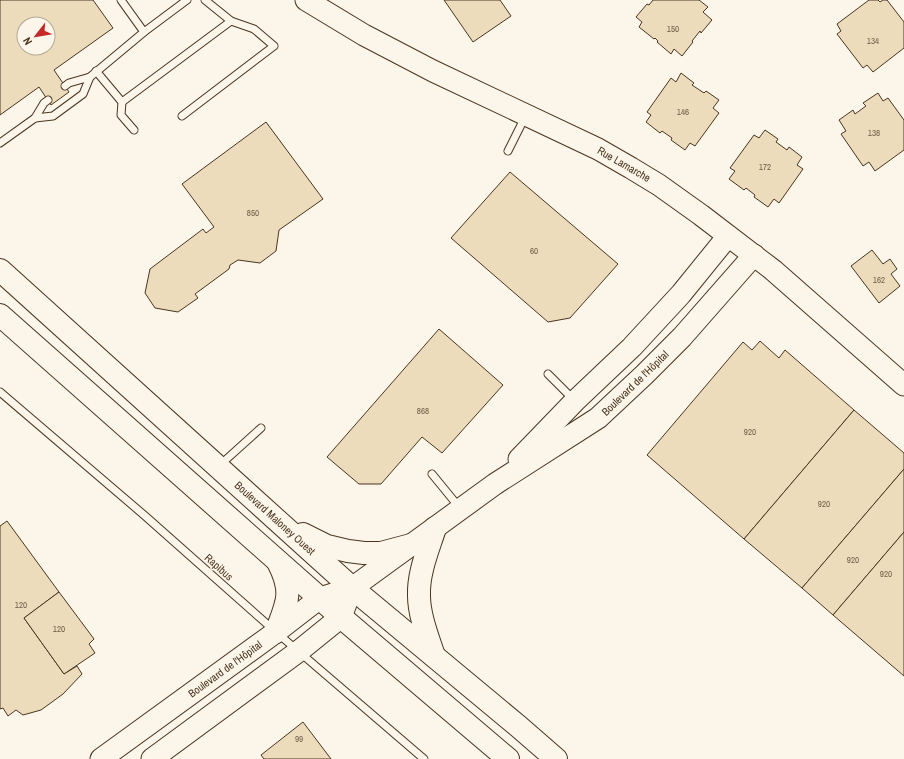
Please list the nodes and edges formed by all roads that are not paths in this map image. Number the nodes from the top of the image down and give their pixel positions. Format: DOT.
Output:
graph roads {
  1 [pos="120,0"];
  2 [pos="187,0"];
  3 [pos="205,0"];
  4 [pos="306,0"];
  5 [pos="230,21"];
  6 [pos="144,32"];
  7 [pos="96,71"];
  8 [pos="90,77"];
  9 [pos="66,86"];
  10 [pos="48,100"];
  11 [pos="122,102"];
  12 [pos="526,114"];
  13 [pos="182,116"];
  14 [pos="35,118"];
  15 [pos="134,130"];
  16 [pos="0,143"];
  17 [pos="508,151"];
  18 [pos="728,236"];
  19 [pos="754,255"];
  20 [pos="0,270"];
  21 [pos="0,315"];
  22 [pos="548,374"];
  23 [pos="904,385"];
  24 [pos="0,392"];
  25 [pos="575,401"];
  26 [pos="261,428"];
  27 [pos="218,466"];
  28 [pos="432,474"];
  29 [pos="495,484"];
  30 [pos="461,509"];
  31 [pos="282,524"];
  32 [pos="435,528"];
  33 [pos="411,545"];
  34 [pos="278,561"];
  35 [pos="352,588"];
  36 [pos="320,598"];
  37 [pos="341,617"];
  38 [pos="276,632"];
  39 [pos="299,651"];
  40 [pos="434,656"];
  41 [pos="101,759"];
  42 [pos="152,759"];
  43 [pos="424,759"];
  44 [pos="508,759"];
  45 [pos="556,759"];
  1 -- 6 [label="lane"];
  2 -- 6 [label="lane"];
  3 -- 5 [label="lane"];
  4 -- 12 [label="street, Rue Lamarche"];
  5 -- 11 [label="lane"];
  5 -- 13 [label="lane"];
  6 -- 7 [label="lane"];
  7 -- 8 [label="lane"];
  7 -- 11 [label="lane"];
  8 -- 9 [label="lane"];
  8 -- 14 [label="lane"];
  10 -- 14 [label="lane"];
  11 -- 15 [label="lane"];
  12 -- 17 [label="lane"];
  12 -- 18 [label="street, Rue Lamarche"];
  14 -- 16 [label="lane"];
  18 -- 19 [label="street, Rue Lamarche"];
  18 -- 25 [label="street, Boulevard de l'Hôpital"];
  19 -- 23 [label="street, Rue Lamarche"];
  19 -- 29 [label="street, Boulevard de l'Hôpital"];
  20 -- 27 [label="main road, Boulevard Maloney Ouest"];
  21 -- 34 [label="main road"];
  22 -- 25 [label="lane"];
  24 -- 38 [label="lane, Rapibus"];
  25 -- 29 [label="street, Boulevard de l'Hôpital"];
  26 -- 27 [label="lane"];
  27 -- 31 [label="main road, Boulevard Maloney Ouest"];
  28 -- 30 [label="lane"];
  29 -- 30 [label="street, Boulevard de l'Hôpital"];
  30 -- 32 [label="street, Boulevard de l'Hôpital"];
  31 -- 33 [label="main road"];
  31 -- 35 [label="main road, Boulevard Maloney Ouest"];
  32 -- 33 [label="street, Boulevard de l'Hôpital"];
  32 -- 40 [label="main road"];
  33 -- 35 [label="street, Boulevard de l'Hôpital"];
  34 -- 36 [label="main road"];
  34 -- 38 [label="main road"];
  35 -- 36 [label="street, Boulevard de l'Hôpital"];
  35 -- 37 [label="street"];
  35 -- 40 [label="main road, Boulevard Maloney Ouest"];
  36 -- 37 [label="main road"];
  36 -- 38 [label="street, Boulevard de l'Hôpital"];
  37 -- 39 [label="street"];
  37 -- 44 [label="main road"];
  38 -- 39 [label="lane, Rapibus"];
  38 -- 41 [label="street, Boulevard de l'Hôpital"];
  39 -- 42 [label="street"];
  39 -- 43 [label="lane, Rapibus"];
  40 -- 45 [label="main road, Boulevard Maloney Ouest"];
}
